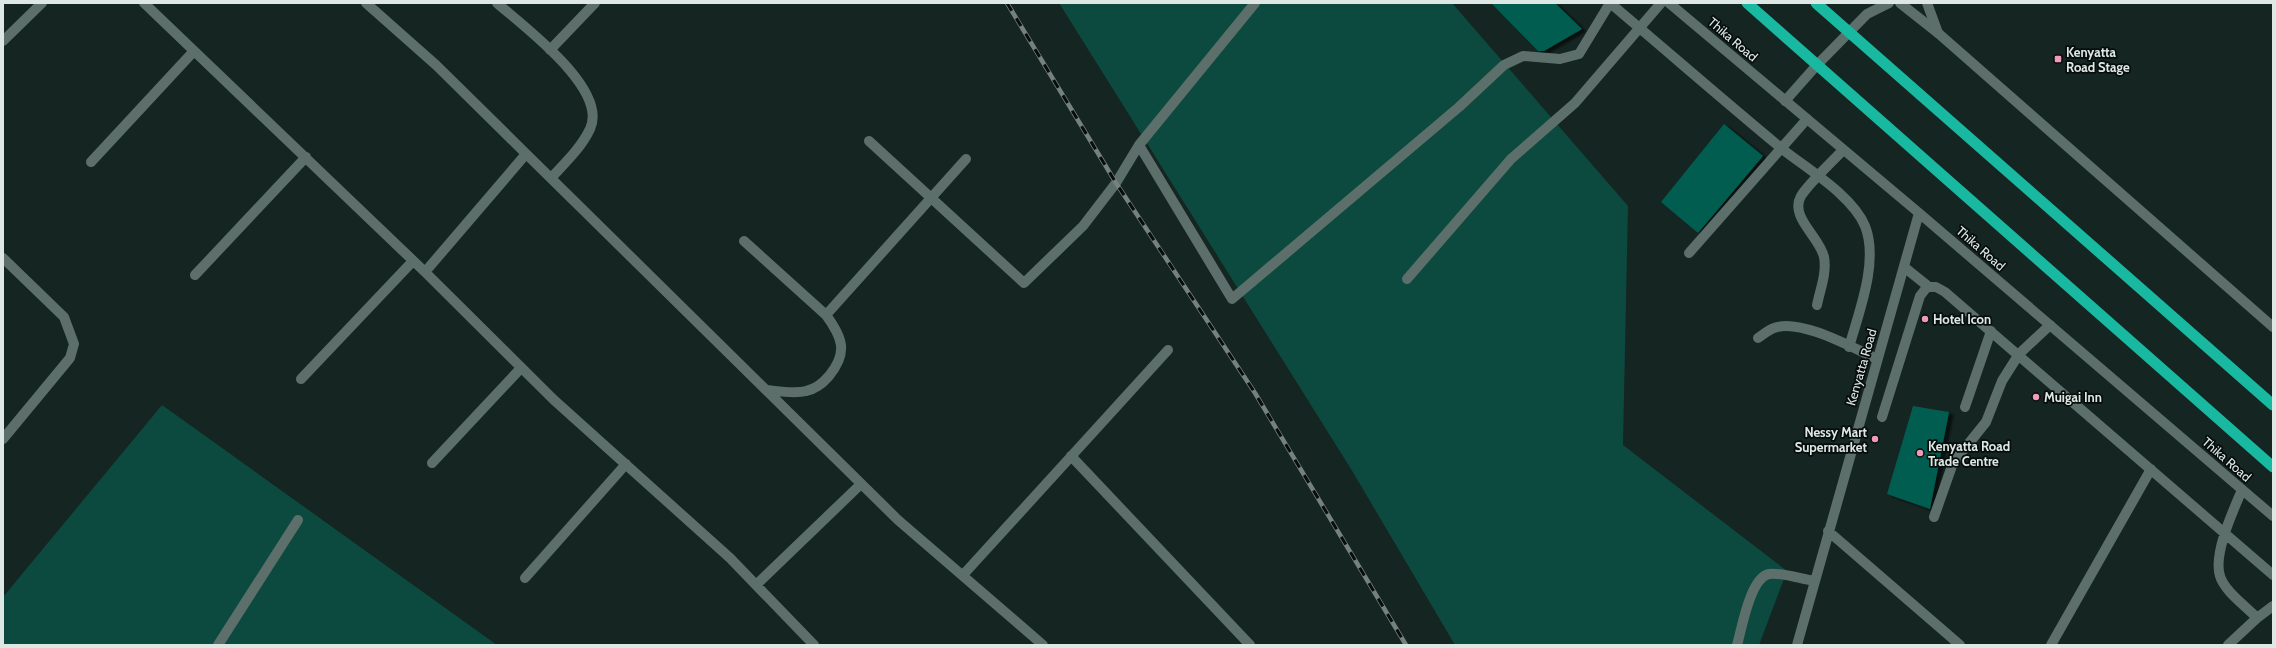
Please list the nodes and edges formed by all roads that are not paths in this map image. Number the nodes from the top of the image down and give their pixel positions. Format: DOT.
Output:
graph roads {
  1 [pos="42,3"];
  2 [pos="144,3"];
  3 [pos="366,3"];
  4 [pos="497,3"];
  5 [pos="595,3"];
  6 [pos="1255,3"];
  7 [pos="1610,3"];
  8 [pos="1662,3"];
  9 [pos="1669,3"];
  10 [pos="1747,3"];
  11 [pos="1816,3"];
  12 [pos="1871,3"];
  13 [pos="1889,3"];
  14 [pos="1900,3"];
  15 [pos="1927,3"];
  16 [pos="1867,14"];
  17 [pos="1639,27"];
  18 [pos="1938,33"];
  19 [pos="3,41"];
  20 [pos="550,50"];
  21 [pos="194,51"];
  22 [pos="1785,101"];
  23 [pos="1807,120"];
  24 [pos="869,141"];
  25 [pos="1139,145"];
  26 [pos="1781,148"];
  27 [pos="1842,150"];
  28 [pos="526,154"];
  29 [pos="306,157"];
  30 [pos="966,159"];
  31 [pos="91,162"];
  32 [pos="550,178"];
  33 [pos="1818,178"];
  34 [pos="932,197"];
  35 [pos="1919,212"];
  36 [pos="744,241"];
  37 [pos="1689,253"];
  38 [pos="3,258"];
  39 [pos="413,261"];
  40 [pos="1904,267"];
  41 [pos="425,272"];
  42 [pos="195,275"];
  43 [pos="1406,279"];
  44 [pos="1929,287"];
  45 [pos="1817,305"];
  46 [pos="826,315"];
  47 [pos="2050,325"];
  48 [pos="2273,327"];
  49 [pos="1991,331"];
  50 [pos="1758,338"];
  51 [pos="1849,347"];
  52 [pos="1168,350"];
  53 [pos="2019,354"];
  54 [pos="1877,359"];
  55 [pos="522,368"];
  56 [pos="301,379"];
  57 [pos="766,390"];
  58 [pos="2273,405"];
  59 [pos="1966,407"];
  60 [pos="1882,417"];
  61 [pos="4,436"];
  62 [pos="1071,456"];
  63 [pos="432,463"];
  64 [pos="626,464"];
  65 [pos="2273,467"];
  66 [pos="2152,469"];
  67 [pos="861,484"];
  68 [pos="2242,490"];
  69 [pos="2273,516"];
  70 [pos="1934,517"];
  71 [pos="298,520"];
  72 [pos="1828,531"];
  73 [pos="2225,533"];
  74 [pos="963,575"];
  75 [pos="2273,575"];
  76 [pos="525,578"];
  77 [pos="1815,581"];
  78 [pos="756,585"];
  79 [pos="2273,606"];
  80 [pos="2257,618"];
  81 [pos="218,645"];
  82 [pos="814,645"];
  83 [pos="1043,645"];
  84 [pos="1250,645"];
  85 [pos="1737,645"];
  86 [pos="1797,645"];
  87 [pos="1960,645"];
  88 [pos="2051,645"];
  89 [pos="2228,645"];
  1 -- 19 [label="street"];
  2 -- 21 [label="street"];
  3 -- 28 [label="street"];
  4 -- 20 [label="street"];
  5 -- 20 [label="street"];
  6 -- 25 [label="street"];
  7 -- 17 [label="street"];
  7 -- 25 [label="street"];
  8 -- 17 [label="street"];
  9 -- 22 [label="street, Thika Road"];
  10 -- 65 [label="highway, Thika Road"];
  11 -- 58 [label="highway"];
  12 -- 16 [label="street"];
  13 -- 16 [label="street"];
  14 -- 18 [label="street"];
  15 -- 18 [label="street"];
  16 -- 22 [label="street"];
  17 -- 26 [label="street"];
  17 -- 43 [label="street"];
  18 -- 48 [label="street"];
  20 -- 32 [label="street"];
  21 -- 29 [label="street"];
  21 -- 31 [label="street"];
  22 -- 23 [label="street, Thika Road"];
  23 -- 26 [label="street"];
  23 -- 27 [label="street, Thika Road"];
  24 -- 34 [label="street"];
  25 -- 34 [label="street"];
  26 -- 33 [label="street"];
  26 -- 37 [label="street"];
  27 -- 33 [label="street"];
  27 -- 35 [label="street, Thika Road"];
  28 -- 32 [label="street"];
  28 -- 41 [label="street"];
  29 -- 39 [label="street"];
  29 -- 42 [label="street"];
  30 -- 34 [label="street"];
  32 -- 57 [label="street"];
  33 -- 45 [label="street"];
  33 -- 51 [label="street"];
  34 -- 46 [label="street"];
  35 -- 40 [label="street, Kenyatta Road"];
  35 -- 47 [label="street, Thika Road"];
  36 -- 46 [label="street"];
  38 -- 61 [label="street"];
  39 -- 41 [label="street"];
  39 -- 56 [label="street"];
  40 -- 44 [label="street"];
  40 -- 54 [label="street, Kenyatta Road"];
  41 -- 55 [label="street"];
  44 -- 49 [label="street"];
  44 -- 60 [label="street"];
  46 -- 57 [label="street"];
  47 -- 53 [label="street"];
  47 -- 68 [label="street, Thika Road"];
  49 -- 53 [label="street"];
  49 -- 59 [label="street"];
  50 -- 51 [label="street"];
  51 -- 54 [label="street"];
  52 -- 62 [label="street"];
  53 -- 66 [label="street"];
  53 -- 70 [label="street"];
  54 -- 72 [label="street, Kenyatta Road"];
  55 -- 63 [label="street"];
  55 -- 64 [label="street"];
  57 -- 67 [label="street"];
  62 -- 74 [label="street"];
  62 -- 84 [label="street"];
  64 -- 76 [label="street"];
  64 -- 78 [label="street"];
  66 -- 73 [label="street"];
  66 -- 88 [label="street"];
  67 -- 74 [label="street"];
  67 -- 78 [label="street"];
  68 -- 69 [label="street, Thika Road"];
  68 -- 73 [label="street"];
  71 -- 81 [label="street"];
  72 -- 77 [label="street, Kenyatta Road"];
  72 -- 87 [label="street"];
  73 -- 75 [label="street"];
  73 -- 80 [label="street"];
  74 -- 83 [label="street"];
  77 -- 85 [label="street"];
  77 -- 86 [label="street, Kenyatta Road"];
  78 -- 82 [label="street"];
  79 -- 80 [label="street"];
  80 -- 89 [label="street"];
}
